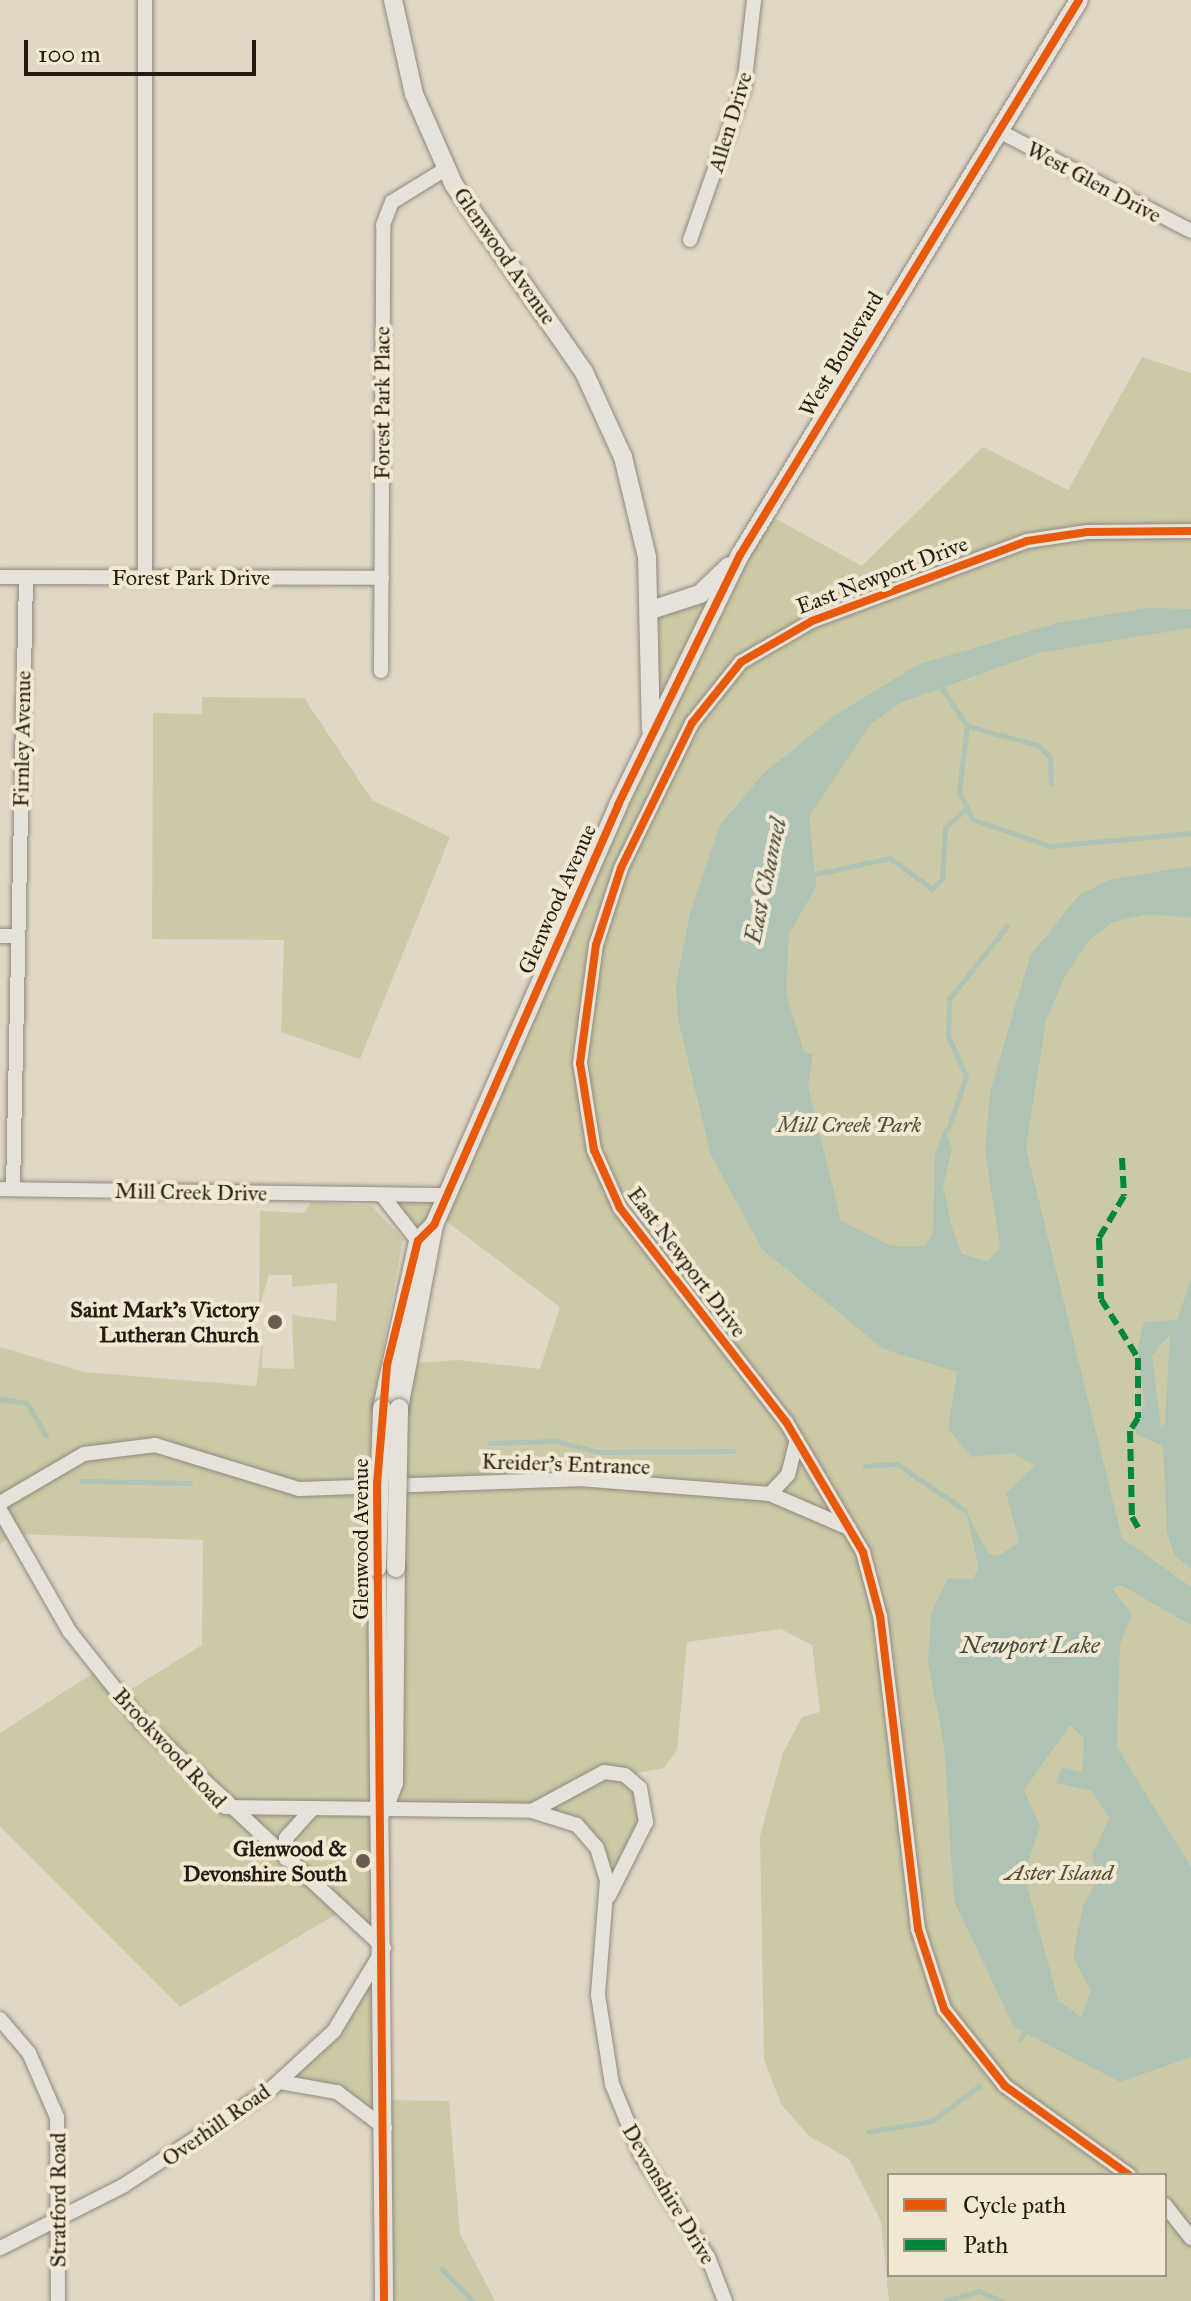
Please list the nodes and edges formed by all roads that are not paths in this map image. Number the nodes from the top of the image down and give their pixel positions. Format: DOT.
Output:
graph roads {
  1 [pos="145,0"];
  2 [pos="393,0"];
  3 [pos="754,0"];
  4 [pos="1079,0"];
  5 [pos="997,130"];
  6 [pos="447,168"];
  7 [pos="1191,231"];
  8 [pos="690,240"];
  9 [pos="1191,531"];
  10 [pos="740,555"];
  11 [pos="0,577"];
  12 [pos="26,577"];
  13 [pos="145,577"];
  14 [pos="382,578"];
  15 [pos="651,610"];
  16 [pos="381,671"];
  17 [pos="651,736"];
  18 [pos="0,936"];
  19 [pos="17,936"];
  20 [pos="6,1189"];
  21 [pos="382,1195"];
  22 [pos="446,1195"];
  23 [pos="434,1225"];
  24 [pos="418,1241"];
  25 [pos="390,1408"];
  26 [pos="797,1440"];
  27 [pos="770,1494"];
  28 [pos="0,1503"];
  29 [pos="0,1510"];
  30 [pos="853,1531"];
  31 [pos="13,1534"];
  32 [pos="0,1545"];
  33 [pos="225,1807"];
  34 [pos="313,1808"];
  35 [pos="384,1809"];
  36 [pos="532,1811"];
  37 [pos="286,1859"];
  38 [pos="608,1896"];
  39 [pos="384,1948"];
  40 [pos="0,2019"];
  41 [pos="280,2082"];
  42 [pos="385,2128"];
  43 [pos="1126,2173"];
  44 [pos="1167,2208"];
  45 [pos="61,2219"];
  46 [pos="1191,2238"];
  47 [pos="0,2248"];
  48 [pos="58,2301"];
  49 [pos="384,2301"];
  50 [pos="725,2301"];
  1 -- 13 [label="street"];
  2 -- 6 [label="street, Glenwood Avenue"];
  3 -- 8 [label="street, Allen Drive"];
  4 -- 5 [label="street, West Boulevard"];
  5 -- 7 [label="street, West Glen Drive"];
  5 -- 10 [label="street, West Boulevard"];
  6 -- 14 [label="street, Forest Park Place"];
  6 -- 15 [label="street, Glenwood Avenue"];
  9 -- 26 [label="street, East Newport Drive"];
  10 -- 15 [label="street, West Boulevard"];
  10 -- 17 [label="street, West Boulevard"];
  11 -- 12 [label="street, Forest Park Drive"];
  12 -- 13 [label="street, Forest Park Drive"];
  12 -- 19 [label="street, Firnley Avenue"];
  13 -- 14 [label="street, Forest Park Drive"];
  14 -- 16 [label="street, Forest Park Place"];
  15 -- 17 [label="street, Glenwood Avenue"];
  17 -- 22 [label="street, Glenwood Avenue"];
  18 -- 19 [label="street"];
  19 -- 20 [label="street, Firnley Avenue"];
  20 -- 21 [label="street, Mill Creek Drive"];
  21 -- 22 [label="street, Mill Creek Drive"];
  21 -- 24 [label="street"];
  22 -- 23 [label="street, Glenwood Avenue"];
  23 -- 24 [label="street, Glenwood Avenue"];
  23 -- 25 [label="street, Glenwood Avenue"];
  24 -- 25 [label="street, Glenwood Avenue"];
  25 -- 35 [label="street, Glenwood Avenue, bridge"];
  26 -- 27 [label="street"];
  26 -- 30 [label="street, East Newport Drive"];
  27 -- 28 [label="street, Kreider's Entrance"];
  27 -- 30 [label="street, Kreider's Entrance"];
  29 -- 31 [label="street, Brookwood Road"];
  30 -- 43 [label="street, East Newport Drive"];
  31 -- 32 [label="street"];
  31 -- 33 [label="street, Brookwood Road"];
  33 -- 34 [label="street, Devonshire Drive"];
  33 -- 37 [label="street, Brookwood Road"];
  34 -- 35 [label="street, Devonshire Drive"];
  34 -- 37 [label="street"];
  35 -- 36 [label="street, Devonshire Drive"];
  35 -- 39 [label="street, Glenwood Avenue"];
  36 -- 38 [label="street, Devonshire Drive"];
  36 -- 38 [label="street, Devonshire Drive"];
  37 -- 39 [label="street, Brookwood Road"];
  38 -- 50 [label="street, Devonshire Drive"];
  39 -- 41 [label="street, Overhill Road"];
  39 -- 42 [label="street, Glenwood Avenue"];
  40 -- 45 [label="street, Stratford Road"];
  41 -- 42 [label="street"];
  41 -- 45 [label="street, Overhill Road"];
  42 -- 49 [label="street, Glenwood Avenue"];
  44 -- 46 [label="street"];
  45 -- 47 [label="street, Overhill Road"];
  45 -- 48 [label="street, Stratford Road"];
}
